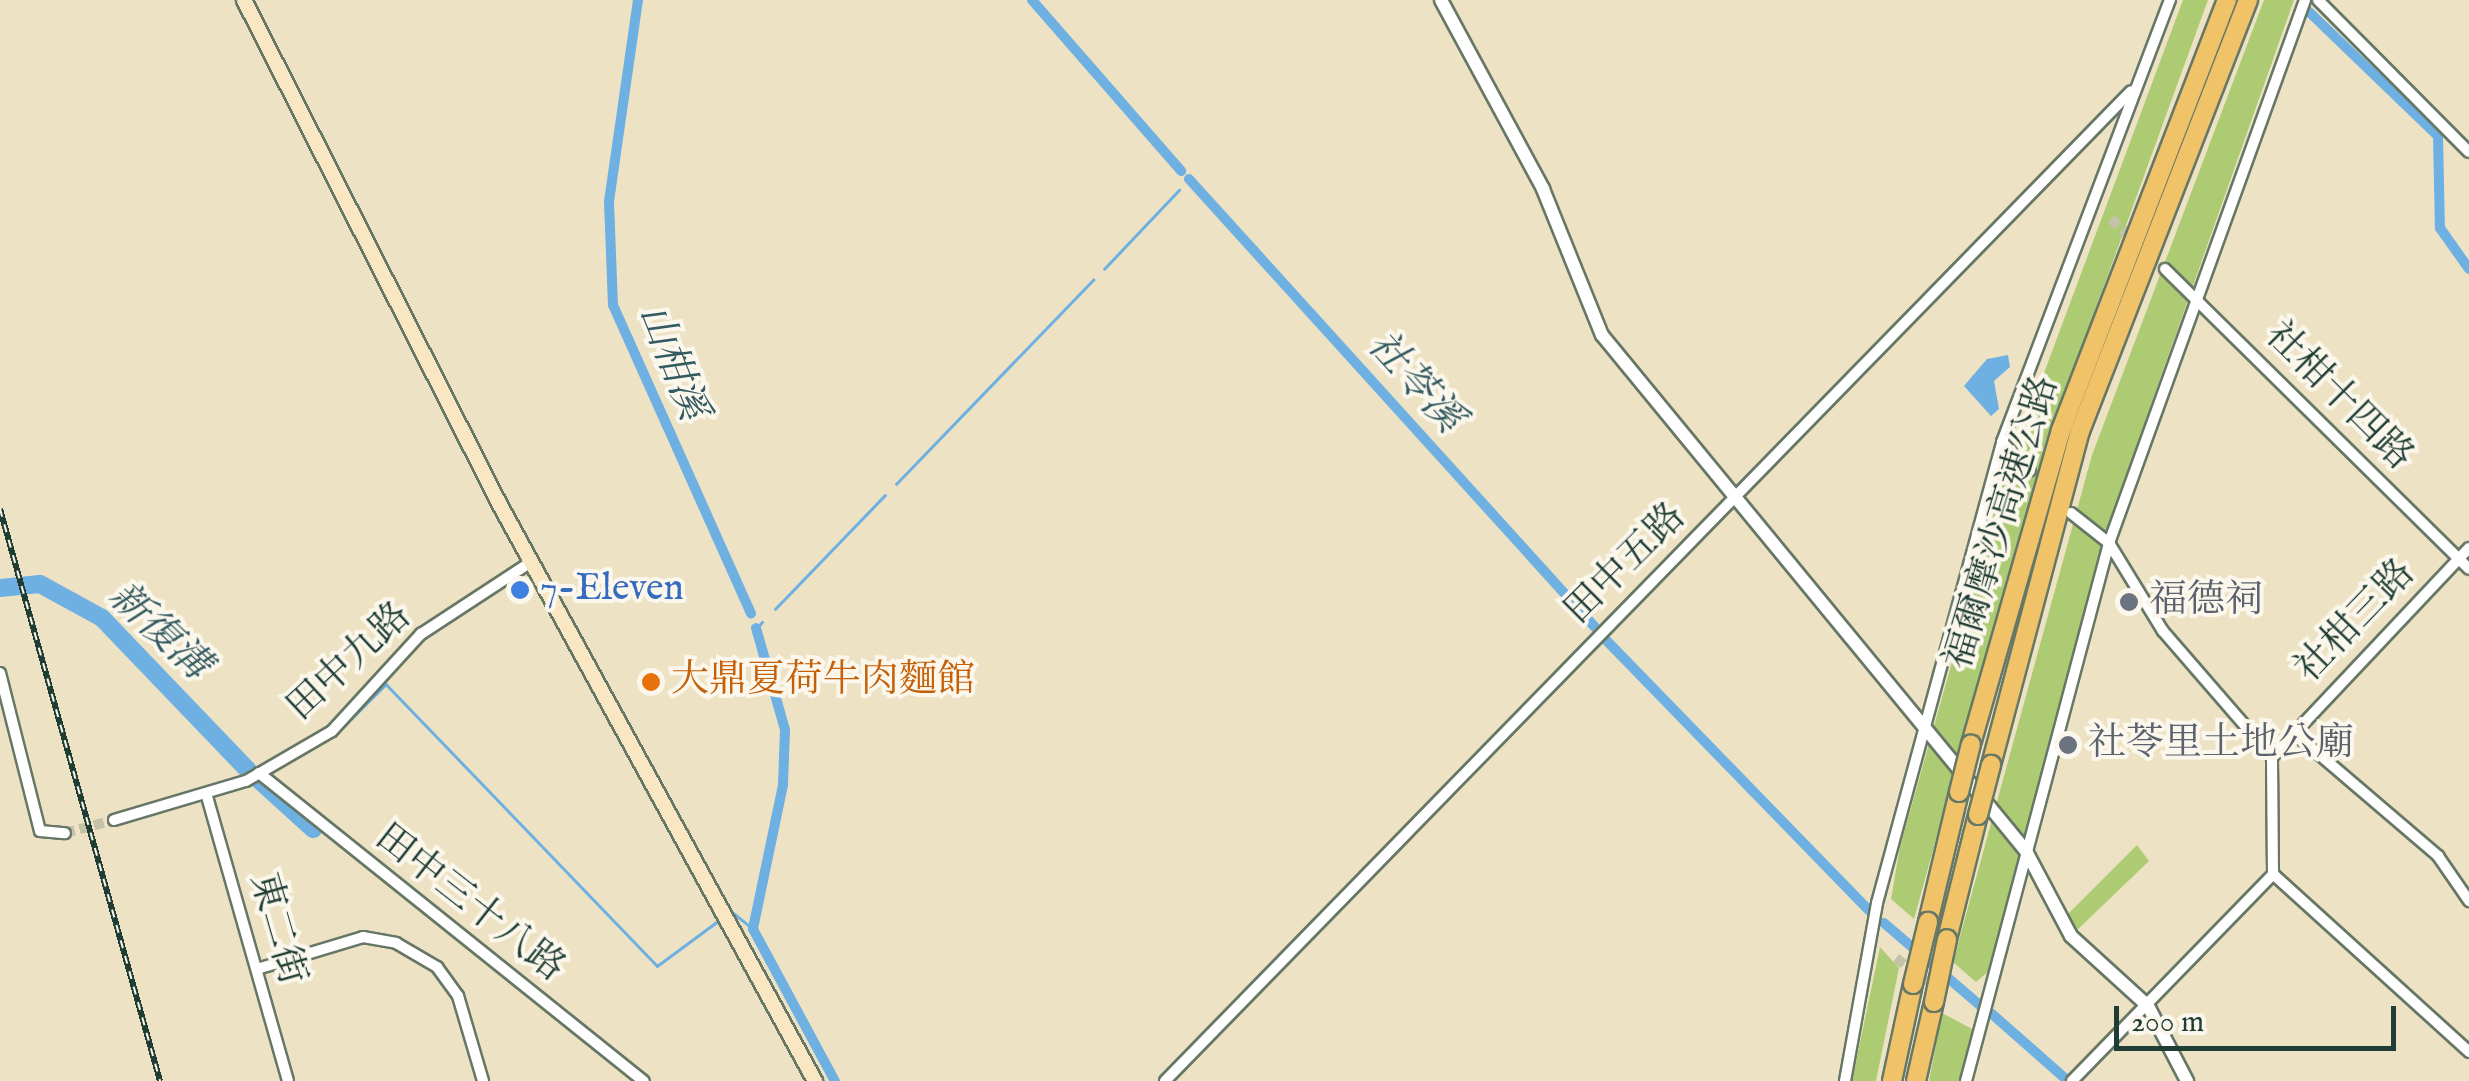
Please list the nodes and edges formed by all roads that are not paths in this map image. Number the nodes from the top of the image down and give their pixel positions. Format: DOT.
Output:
graph roads {
  1 [pos="244,0"];
  2 [pos="1440,0"];
  3 [pos="2170,0"];
  4 [pos="2227,0"];
  5 [pos="2248,0"];
  6 [pos="2305,0"];
  7 [pos="2318,0"];
  8 [pos="2131,92"];
  9 [pos="2469,152"];
  10 [pos="2164,268"];
  11 [pos="2192,294"];
  12 [pos="2002,442"];
  13 [pos="2030,471"];
  14 [pos="1732,501"];
  15 [pos="2071,514"];
  16 [pos="2109,543"];
  17 [pos="2469,548"];
  18 [pos="2458,558"];
  19 [pos="531,562"];
  20 [pos="2469,569"];
  21 [pos="0,673"];
  22 [pos="1923,723"];
  23 [pos="2293,732"];
  24 [pos="2272,757"];
  25 [pos="259,773"];
  26 [pos="206,792"];
  27 [pos="114,820"];
  28 [pos="65,833"];
  29 [pos="2026,851"];
  30 [pos="2273,874"];
  31 [pos="2469,901"];
  32 [pos="256,970"];
  33 [pos="2148,1006"];
  34 [pos="2469,1052"];
  35 [pos="2076,1078"];
  36 [pos="288,1081"];
  37 [pos="483,1081"];
  38 [pos="644,1081"];
  39 [pos="815,1081"];
  40 [pos="1166,1081"];
  41 [pos="1844,1081"];
  42 [pos="1892,1081"];
  43 [pos="1916,1081"];
  44 [pos="1966,1081"];
  45 [pos="2187,1081"];
  1 -- 19 [label="main road"];
  2 -- 14 [label="street"];
  3 -- 8 [label="street"];
  4 -- 42 [label="highway, 福爾摩沙高速公路, bridge"];
  5 -- 43 [label="highway, 福爾摩沙高速公路, bridge"];
  6 -- 11 [label="street"];
  7 -- 9 [label="street"];
  8 -- 12 [label="street"];
  8 -- 14 [label="street, 田中五路"];
  10 -- 11 [label="street, 社柑十四路"];
  11 -- 16 [label="street"];
  11 -- 18 [label="street, 社柑十四路"];
  12 -- 13 [label="street"];
  12 -- 22 [label="street"];
  14 -- 22 [label="street"];
  14 -- 40 [label="street, 田中五路"];
  15 -- 16 [label="street"];
  16 -- 24 [label="street"];
  16 -- 29 [label="street"];
  17 -- 18 [label="street, 社柑三路"];
  18 -- 20 [label="street, 社柑十四路"];
  18 -- 23 [label="street, 社柑三路"];
  19 -- 25 [label="street, 田中九路"];
  19 -- 39 [label="main road"];
  21 -- 28 [label="street"];
  22 -- 29 [label="street"];
  22 -- 41 [label="street"];
  23 -- 24 [label="street, 社柑三路"];
  23 -- 31 [label="street"];
  24 -- 30 [label="street"];
  25 -- 26 [label="street, 田中九路"];
  25 -- 38 [label="street, 田中三十八路"];
  26 -- 27 [label="street, 田中九路"];
  26 -- 32 [label="street, 東二街"];
  29 -- 33 [label="street"];
  29 -- 44 [label="street"];
  30 -- 33 [label="street"];
  30 -- 34 [label="street"];
  32 -- 36 [label="street, 東二街"];
  32 -- 37 [label="street"];
  33 -- 35 [label="street"];
  33 -- 45 [label="street"];
}
